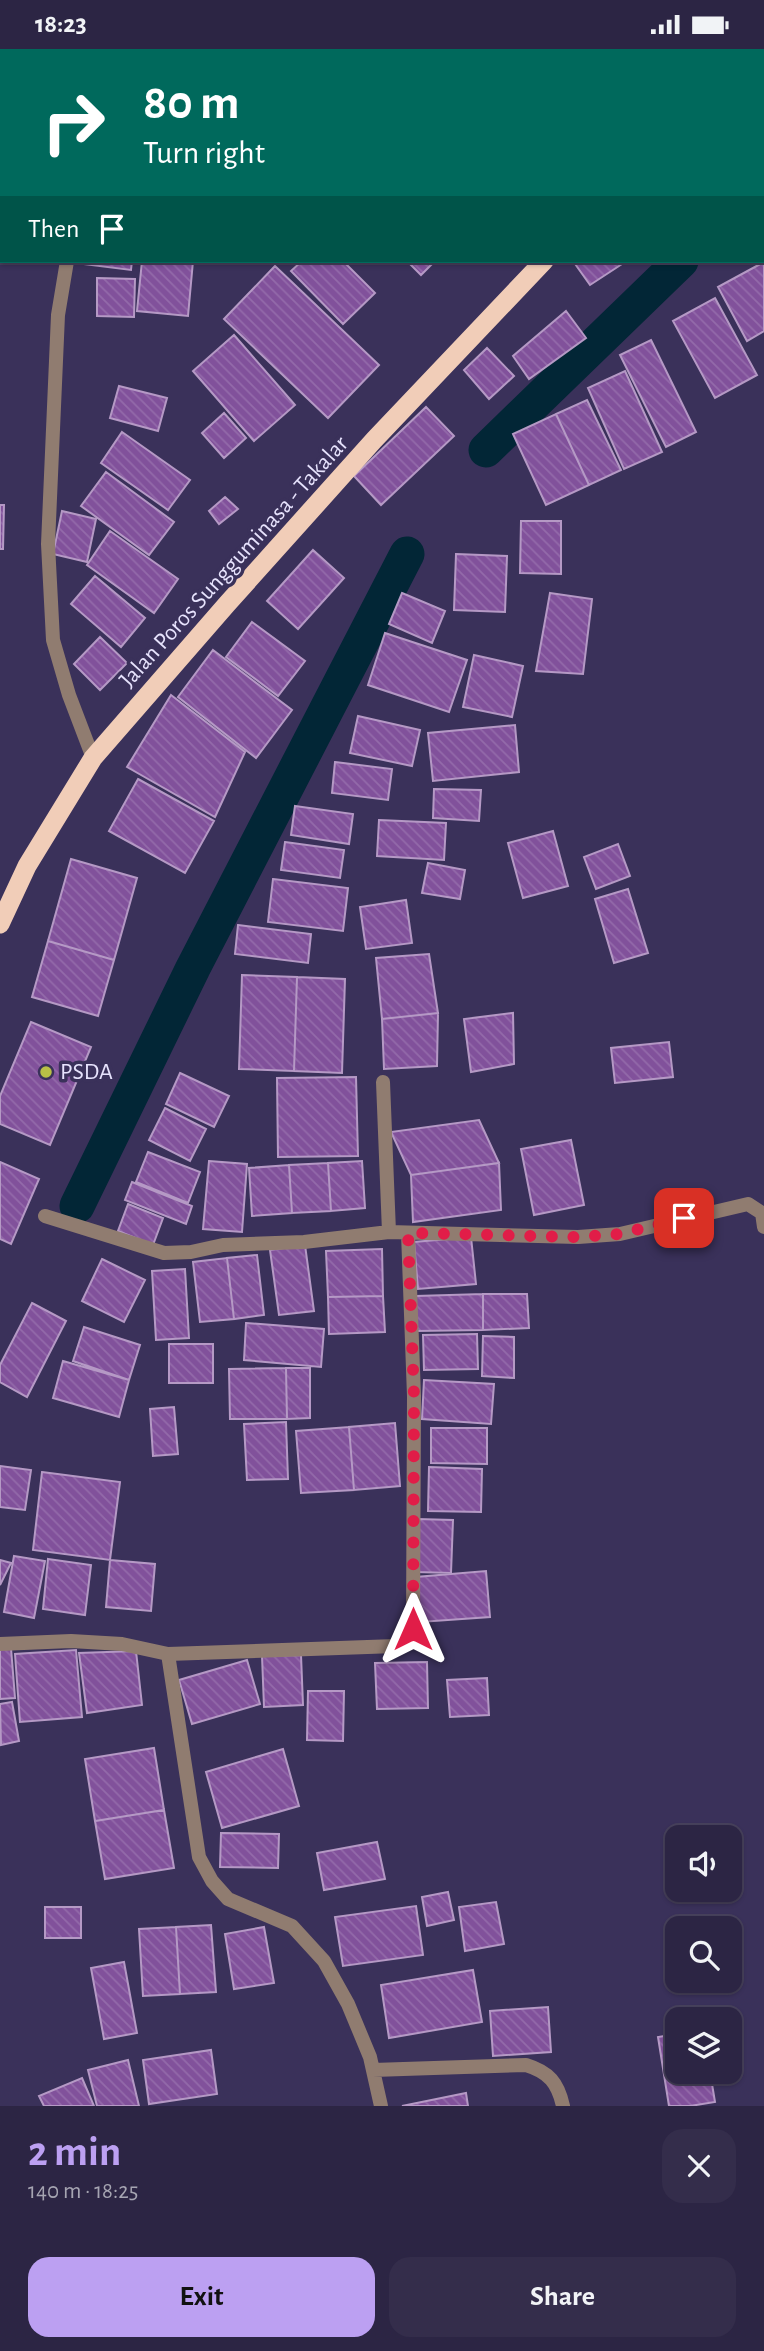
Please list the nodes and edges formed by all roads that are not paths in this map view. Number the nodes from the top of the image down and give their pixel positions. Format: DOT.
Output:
graph roads {
  1 [pos="66,263"];
  2 [pos="542,263"];
  3 [pos="93,758"];
  4 [pos="0,924"];
  5 [pos="383,1082"];
  6 [pos="45,1216"];
  7 [pos="764,1227"];
  8 [pos="389,1232"];
  9 [pos="408,1233"];
  10 [pos="0,1644"];
  11 [pos="168,1654"];
  12 [pos="373,2070"];
  13 [pos="381,2106"];
  14 [pos="563,2106"];
  1 -- 3 [label="street"];
  2 -- 3 [label="highway, Jalan Poros Sungguminasa - Takalar"];
  3 -- 4 [label="highway, Jalan Poros Sungguminasa - Takalar"];
  5 -- 8 [label="street"];
  6 -- 8 [label="street"];
  7 -- 9 [label="street"];
  8 -- 9 [label="street"];
  9 -- 11 [label="street"];
  10 -- 11 [label="street"];
  11 -- 12 [label="street"];
  12 -- 13 [label="street"];
  12 -- 14 [label="street"];
}
